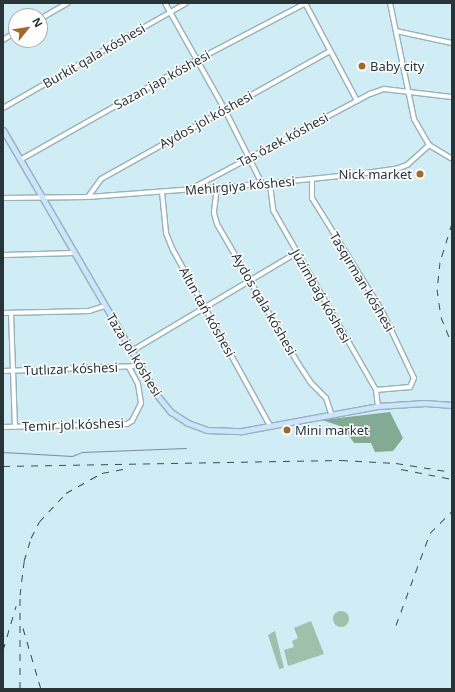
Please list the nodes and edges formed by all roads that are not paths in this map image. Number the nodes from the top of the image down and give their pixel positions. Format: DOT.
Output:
graph roads {
  1 [pos="68,3"];
  2 [pos="165,3"];
  3 [pos="186,3"];
  4 [pos="305,3"];
  5 [pos="390,3"];
  6 [pos="170,12"];
  7 [pos="48,14"];
  8 [pos="396,31"];
  9 [pos="452,43"];
  10 [pos="330,51"];
  11 [pos="197,60"];
  12 [pos="407,90"];
  13 [pos="452,97"];
  14 [pos="357,101"];
  15 [pos="3,108"];
  16 [pos="225,110"];
  17 [pos="3,130"];
  18 [pos="429,145"];
  19 [pos="250,157"];
  20 [pos="452,159"];
  21 [pos="20,160"];
  22 [pos="312,180"];
  23 [pos="262,184"];
  24 [pos="270,184"];
  25 [pos="216,187"];
  26 [pos="189,190"];
  27 [pos="162,192"];
  28 [pos="88,197"];
  29 [pos="3,198"];
  30 [pos="42,198"];
  31 [pos="74,253"];
  32 [pos="296,253"];
  33 [pos="3,255"];
  34 [pos="250,279"];
  35 [pos="104,306"];
  36 [pos="203,306"];
  37 [pos="3,313"];
  38 [pos="11,313"];
  39 [pos="130,352"];
  40 [pos="139,366"];
  41 [pos="129,367"];
  42 [pos="3,370"];
  43 [pos="13,370"];
  44 [pos="376,390"];
  45 [pos="452,405"];
  46 [pos="378,406"];
  47 [pos="331,413"];
  48 [pos="270,426"];
  49 [pos="3,427"];
  50 [pos="15,427"];
  1 -- 7 [label="street"];
  2 -- 6 [label="street"];
  3 -- 6 [label="street, Burkit qala kóshesi"];
  4 -- 10 [label="street"];
  4 -- 11 [label="street, Sazan jap kóshesi"];
  5 -- 8 [label="street"];
  6 -- 11 [label="street"];
  6 -- 15 [label="street, Burkit qala kóshesi"];
  8 -- 9 [label="street"];
  8 -- 12 [label="street"];
  10 -- 14 [label="street"];
  10 -- 16 [label="street, Aydos jol kóshesi"];
  11 -- 16 [label="street"];
  11 -- 21 [label="street, Sazan jap kóshesi"];
  12 -- 13 [label="street, Tas ózek kóshesi"];
  12 -- 14 [label="street, Tas ózek kóshesi"];
  12 -- 18 [label="street"];
  14 -- 19 [label="street, Tas ózek kóshesi"];
  16 -- 19 [label="street"];
  16 -- 28 [label="street, Aydos jol kóshesi"];
  17 -- 21 [label="main road, Taza jol kóshesi"];
  18 -- 20 [label="street"];
  18 -- 22 [label="street, Mehirgiya kóshesi"];
  19 -- 23 [label="street"];
  19 -- 26 [label="street, Tas ózek kóshesi"];
  21 -- 30 [label="main road, Taza jol kóshesi"];
  22 -- 24 [label="street, Mehirgiya kóshesi"];
  22 -- 44 [label="street, Tasqırman kóshesi"];
  23 -- 24 [label="street, Mehirgiya kóshesi"];
  23 -- 25 [label="street, Mehirgiya kóshesi"];
  24 -- 32 [label="street, Júzimbaǵ kóshesi"];
  25 -- 26 [label="street, Mehirgiya kóshesi"];
  25 -- 34 [label="street, Aydos qala kóshesi"];
  26 -- 27 [label="street, Mehirgiya kóshesi"];
  27 -- 28 [label="street, Mehirgiya kóshesi"];
  27 -- 36 [label="street, Altın tań kóshesi"];
  28 -- 30 [label="street, Mehirgiya kóshesi"];
  29 -- 30 [label="street, Mehirgiya kóshesi"];
  30 -- 31 [label="main road, Taza jol kóshesi"];
  31 -- 33 [label="street"];
  31 -- 35 [label="main road, Taza jol kóshesi"];
  32 -- 34 [label="street"];
  32 -- 44 [label="street, Júzimbaǵ kóshesi"];
  34 -- 36 [label="street"];
  34 -- 47 [label="street, Aydos qala kóshesi"];
  35 -- 38 [label="street"];
  35 -- 39 [label="main road, Taza jol kóshesi"];
  36 -- 39 [label="street"];
  36 -- 48 [label="street, Altın tań kóshesi"];
  37 -- 38 [label="street"];
  38 -- 43 [label="street"];
  39 -- 40 [label="main road, Taza jol kóshesi"];
  40 -- 41 [label="street, Tutlızar kóshesi"];
  40 -- 48 [label="main road, Taza jol kóshesi"];
  41 -- 43 [label="street, Tutlızar kóshesi"];
  41 -- 50 [label="street, Temir jol kóshesi"];
  42 -- 43 [label="street, Tutlızar kóshesi"];
  43 -- 50 [label="street"];
  44 -- 46 [label="street, Júzimbaǵ kóshesi"];
  45 -- 46 [label="main road, Taza jol kóshesi"];
  46 -- 47 [label="main road, Taza jol kóshesi"];
  47 -- 48 [label="main road, Taza jol kóshesi"];
  49 -- 50 [label="street, Temir jol kóshesi"];
}
